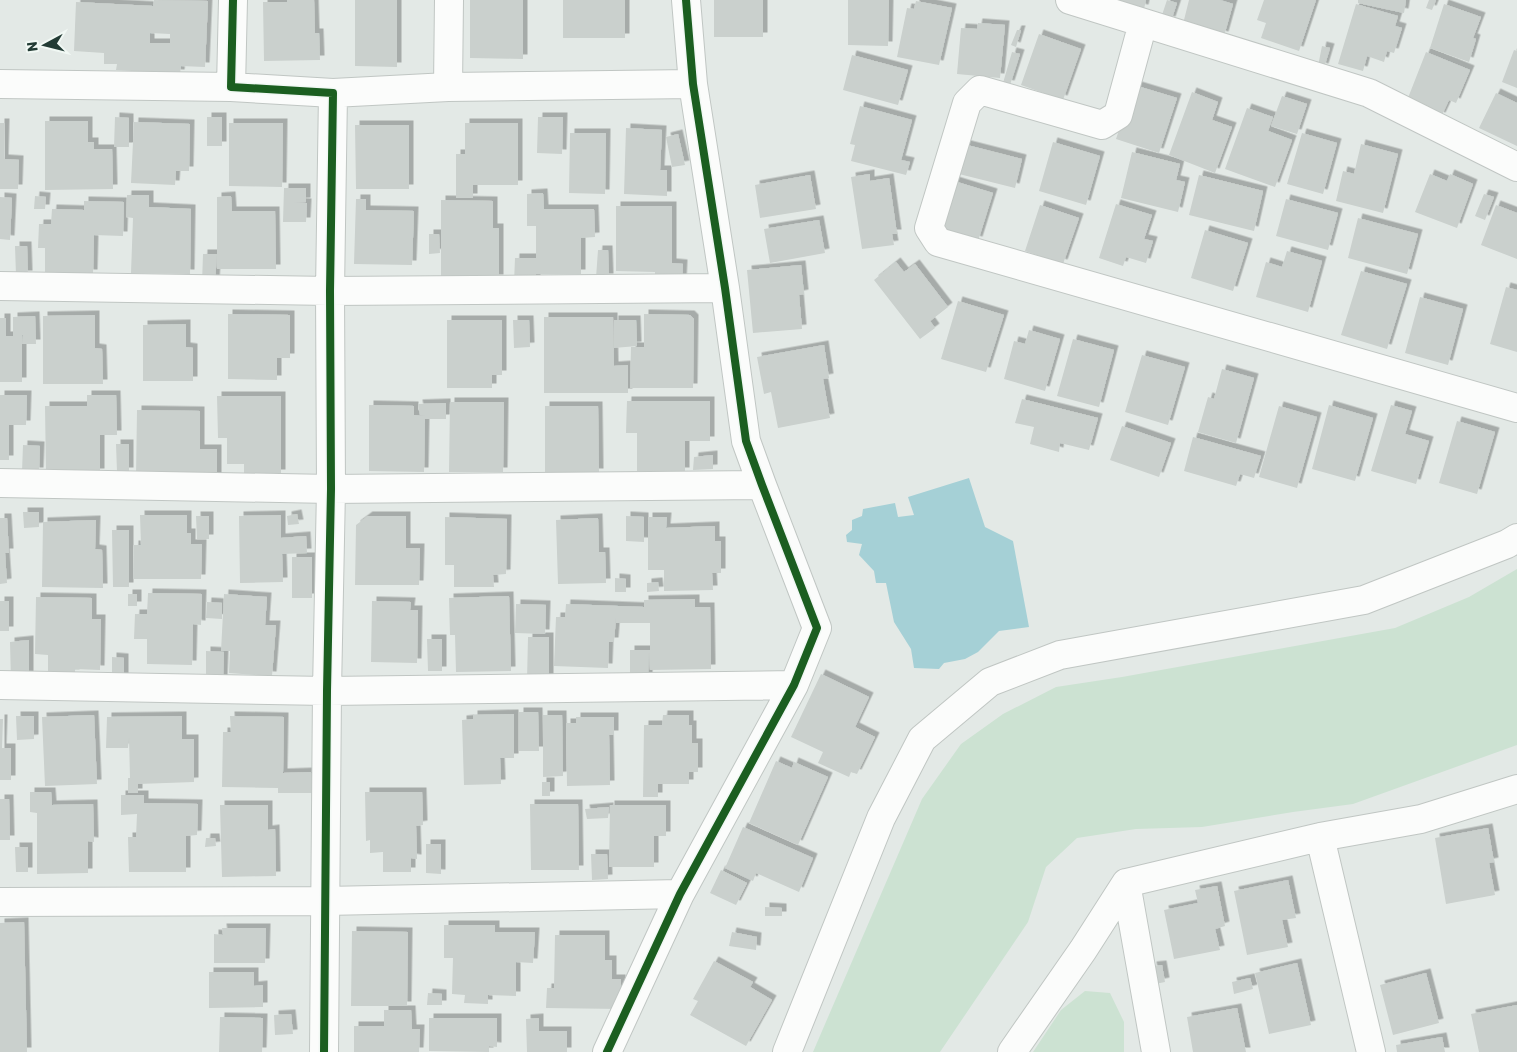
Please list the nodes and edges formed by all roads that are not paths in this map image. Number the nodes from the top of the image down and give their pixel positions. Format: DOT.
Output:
graph roads {
  1 [pos="233,0"];
  2 [pos="449,0"];
  3 [pos="686,0"];
  4 [pos="1070,0"];
  5 [pos="1143,23"];
  6 [pos="0,84"];
  7 [pos="692,84"];
  8 [pos="448,86"];
  9 [pos="232,87"];
  10 [pos="333,93"];
  11 [pos="1517,167"];
  12 [pos="0,286"];
  13 [pos="725,288"];
  14 [pos="330,291"];
  15 [pos="1517,408"];
  16 [pos="0,483"];
  17 [pos="762,485"];
  18 [pos="331,489"];
  19 [pos="1517,538"];
  20 [pos="0,685"];
  21 [pos="794,685"];
  22 [pos="327,691"];
  23 [pos="1517,789"];
  24 [pos="1320,837"];
  25 [pos="1126,883"];
  26 [pos="680,894"];
  27 [pos="325,901"];
  28 [pos="0,902"];
  29 [pos="324,1052"];
  30 [pos="607,1052"];
  31 [pos="787,1052"];
  32 [pos="1012,1052"];
  33 [pos="1156,1052"];
  34 [pos="1371,1052"];
  1 -- 9 [label="street"];
  2 -- 8 [label="street"];
  3 -- 7 [label="street"];
  4 -- 5 [label="street"];
  5 -- 11 [label="street"];
  5 -- 15 [label="street"];
  6 -- 9 [label="street"];
  7 -- 8 [label="street"];
  7 -- 13 [label="street"];
  8 -- 10 [label="street"];
  9 -- 10 [label="street"];
  10 -- 14 [label="street"];
  12 -- 14 [label="street"];
  13 -- 14 [label="street"];
  13 -- 17 [label="street"];
  14 -- 18 [label="street"];
  16 -- 18 [label="street"];
  17 -- 18 [label="street"];
  17 -- 21 [label="street"];
  18 -- 22 [label="street"];
  19 -- 31 [label="street"];
  20 -- 22 [label="street"];
  21 -- 22 [label="street"];
  21 -- 26 [label="street"];
  22 -- 27 [label="street"];
  23 -- 24 [label="street"];
  24 -- 25 [label="street"];
  24 -- 34 [label="street"];
  25 -- 32 [label="street"];
  25 -- 33 [label="street"];
  26 -- 27 [label="street"];
  26 -- 30 [label="street"];
  27 -- 28 [label="street"];
  27 -- 29 [label="street"];
}
